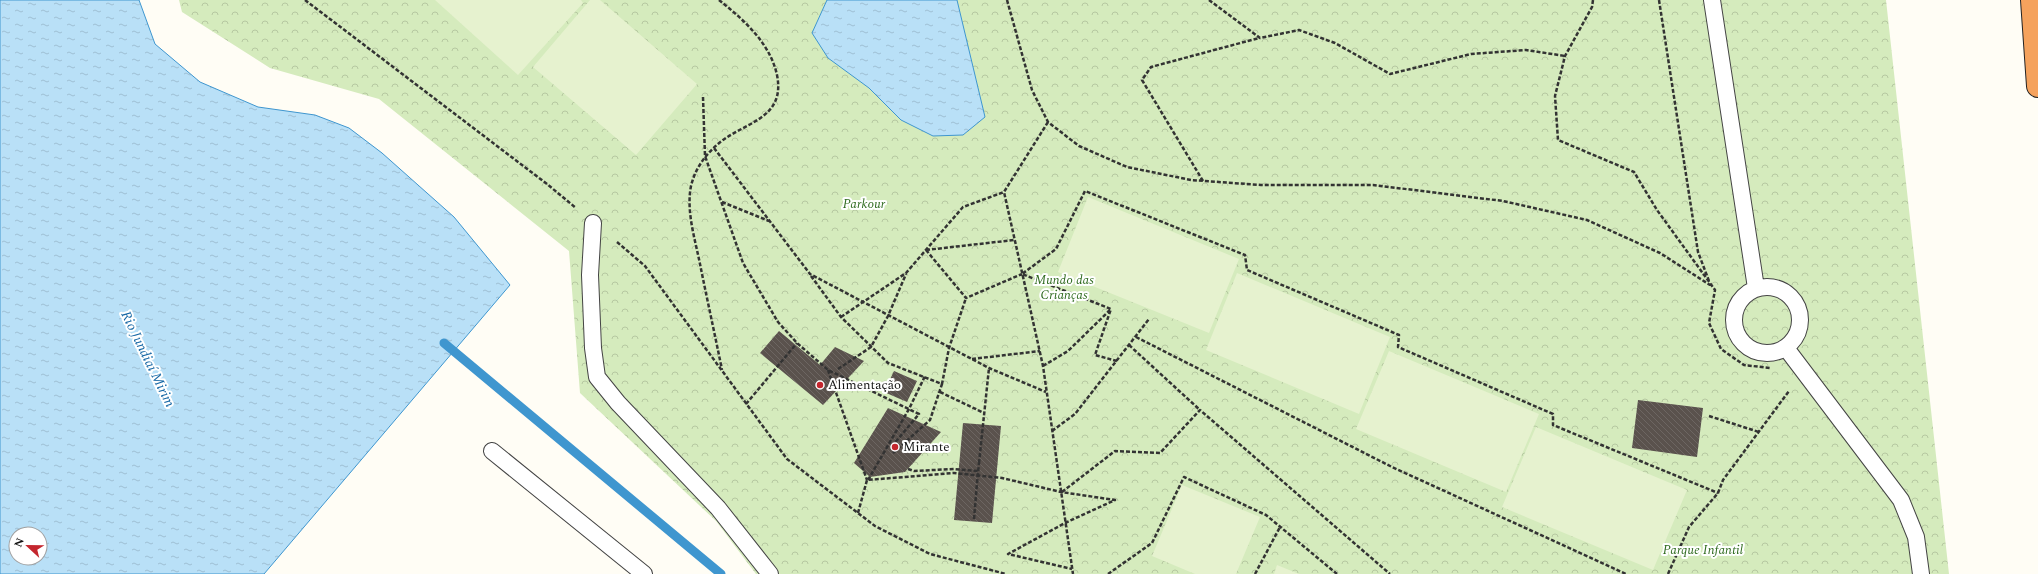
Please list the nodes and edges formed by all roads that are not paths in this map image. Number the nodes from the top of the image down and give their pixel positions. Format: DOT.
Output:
graph roads {
  1 [pos="1712,0"];
  2 [pos="2032,0"];
  3 [pos="2038,86"];
  4 [pos="593,223"];
  5 [pos="1756,288"];
  6 [pos="1786,348"];
  7 [pos="492,451"];
  8 [pos="644,574"];
  9 [pos="770,574"];
  10 [pos="1921,574"];
  1 -- 5 [label="lane"];
  2 -- 3 [label="highway"];
  4 -- 9 [label="lane"];
  5 -- 6 [label="lane"];
  5 -- 6 [label="lane"];
  6 -- 10 [label="lane"];
  7 -- 8 [label="lane"];
}
